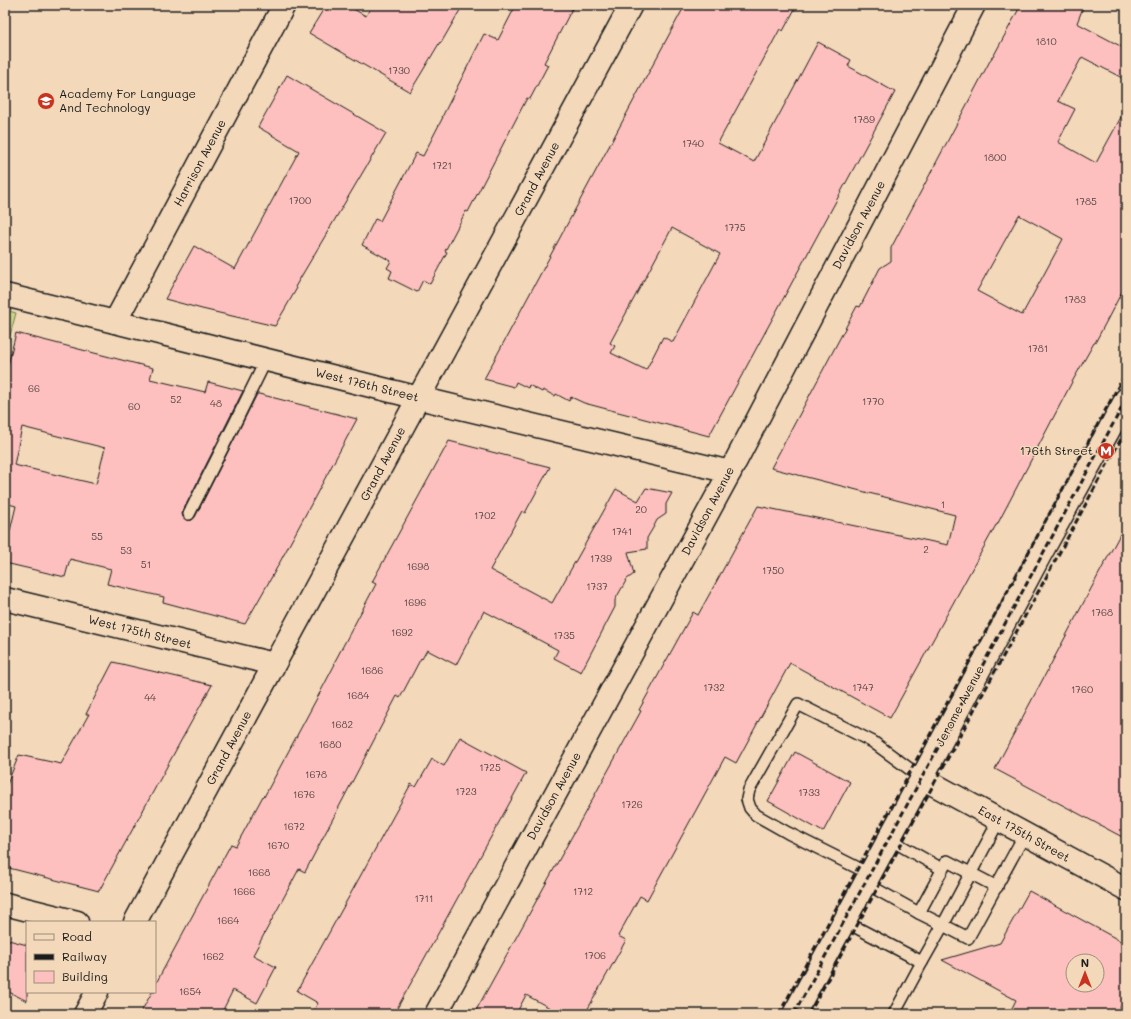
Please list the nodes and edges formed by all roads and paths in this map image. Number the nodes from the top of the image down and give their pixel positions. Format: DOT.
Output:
graph roads {
  1 [pos="284,5"];
  2 [pos="631,5"];
  3 [pos="974,5"];
  4 [pos="5,295"];
  5 [pos="115,322"];
  6 [pos="266,360"];
  7 [pos="418,398"];
  8 [pos="1126,399"];
  9 [pos="730,472"];
  10 [pos="189,514"];
  11 [pos="5,599"];
  12 [pos="274,664"];
  13 [pos="922,778"];
  14 [pos="1000,820"];
  15 [pos="1025,834"];
  16 [pos="889,839"];
  17 [pos="942,869"];
  18 [pos="972,873"];
  19 [pos="867,879"];
  20 [pos="997,886"];
  21 [pos="1126,889"];
  22 [pos="5,904"];
  23 [pos="919,912"];
  24 [pos="73,921"];
  25 [pos="136,921"];
  26 [pos="844,921"];
  27 [pos="943,925"];
  28 [pos="922,962"];
  29 [pos="96,993"];
  30 [pos="85,1014"];
  31 [pos="436,1014"];
  32 [pos="794,1014"];
  33 [pos="894,1014"];
  1 -- 5 [label="street, Harrison Avenue"];
  2 -- 7 [label="street, Grand Avenue"];
  3 -- 9 [label="street, Davidson Avenue"];
  4 -- 5 [label="street, West 176th Street"];
  5 -- 6 [label="street, West 176th Street"];
  6 -- 7 [label="street, West 176th Street"];
  6 -- 10 [label="lane"];
  7 -- 9 [label="street, West 176th Street"];
  7 -- 12 [label="street, Grand Avenue"];
  8 -- 13 [label="street, Jerome Avenue"];
  9 -- 31 [label="street, Davidson Avenue"];
  11 -- 12 [label="street, West 175th Street"];
  12 -- 25 [label="street, Grand Avenue"];
  13 -- 14 [label="street, East 175th Street"];
  13 -- 16 [label="street, Jerome Avenue"];
  13 -- 19 [label="lane"];
  14 -- 15 [label="street, East 175th Street"];
  14 -- 18 [label="lane"];
  15 -- 20 [label="lane"];
  15 -- 21 [label="street, East 175th Street"];
  16 -- 17 [label="lane"];
  16 -- 19 [label="street, Jerome Avenue"];
  17 -- 18 [label="lane"];
  17 -- 23 [label="lane"];
  18 -- 20 [label="lane"];
  18 -- 27 [label="lane"];
  19 -- 23 [label="lane"];
  19 -- 26 [label="street, Jerome Avenue"];
  20 -- 27 [label="lane"];
  22 -- 24 [label="street"];
  23 -- 27 [label="lane"];
  26 -- 28 [label="lane"];
  26 -- 32 [label="street, Jerome Avenue"];
  27 -- 28 [label="lane"];
  28 -- 33 [label="lane"];
  29 -- 30 [label="street"];
}
